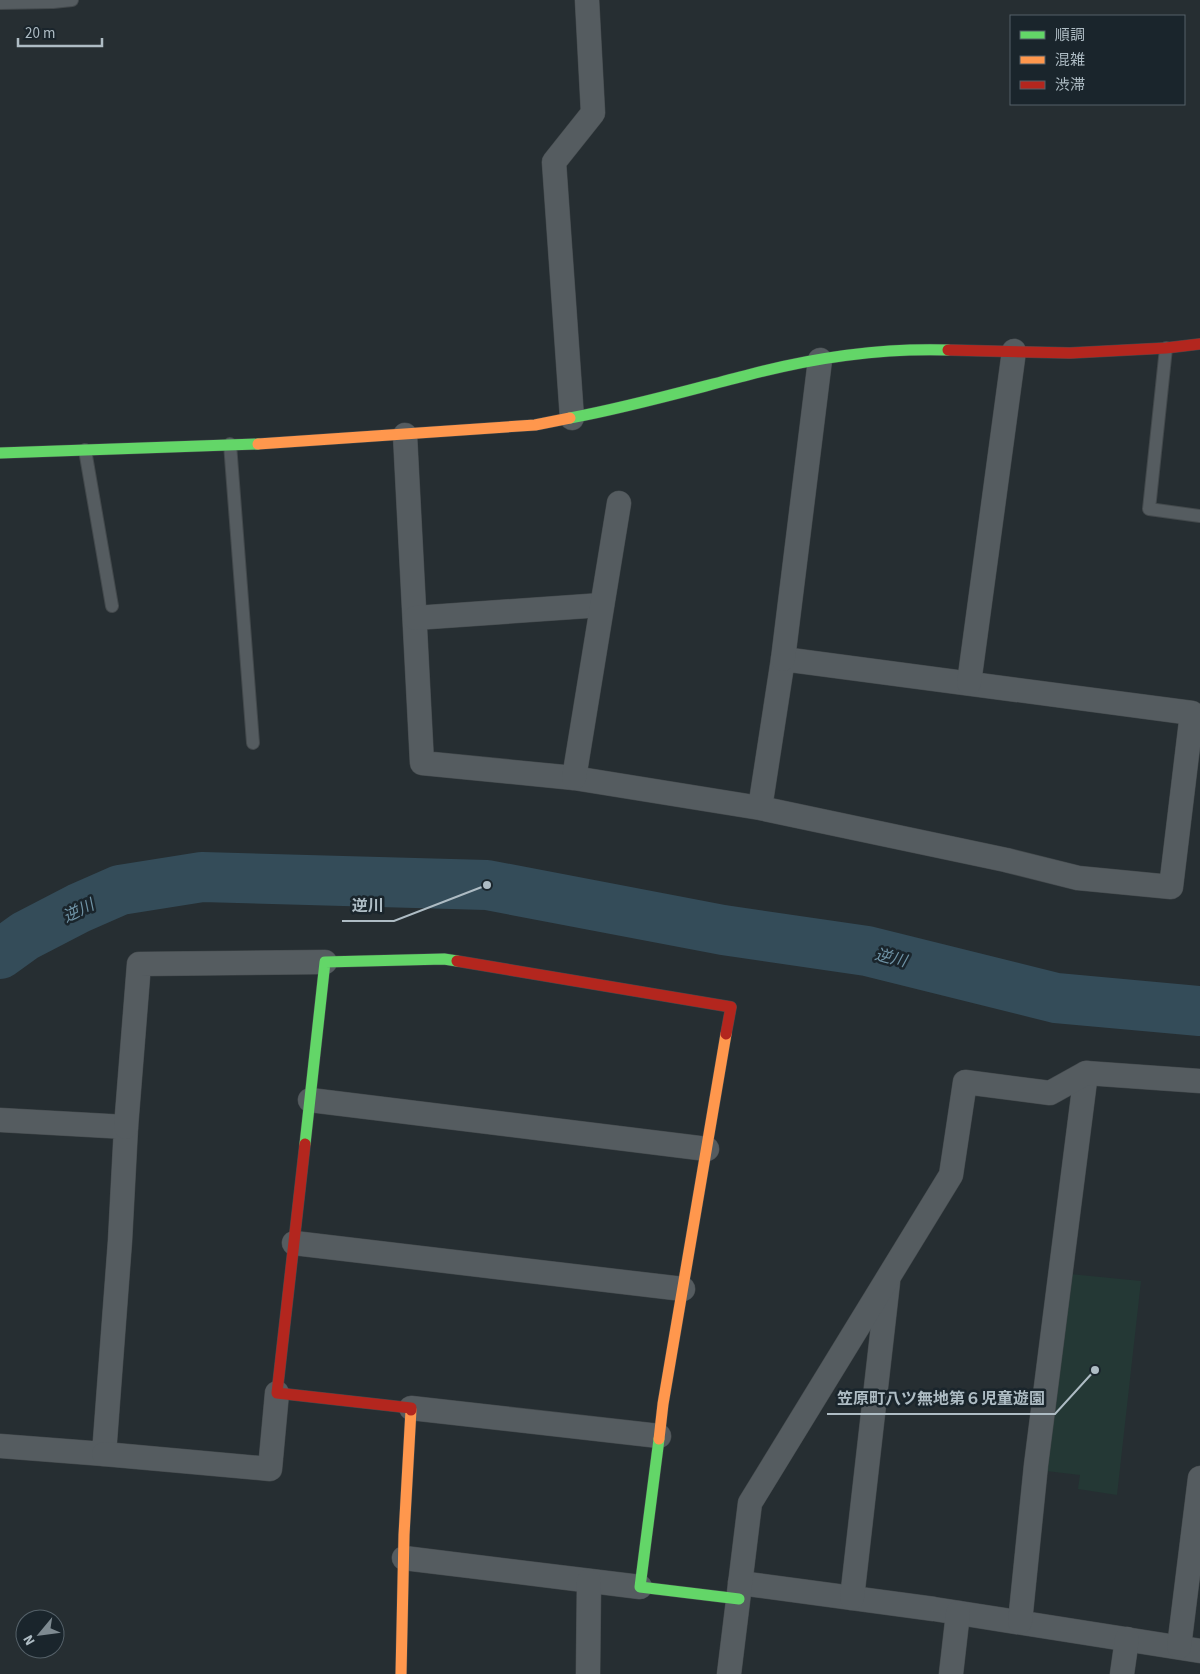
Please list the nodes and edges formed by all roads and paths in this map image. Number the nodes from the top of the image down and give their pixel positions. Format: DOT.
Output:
graph roads {
  1 [pos="72,0"];
  2 [pos="587,0"];
  3 [pos="0,3"];
  4 [pos="1200,344"];
  5 [pos="1166,348"];
  6 [pos="1014,351"];
  7 [pos="820,360"];
  8 [pos="572,418"];
  9 [pos="405,435"];
  10 [pos="230,444"];
  11 [pos="85,450"];
  12 [pos="0,453"];
  13 [pos="619,503"];
  14 [pos="1200,516"];
  15 [pos="602,605"];
  16 [pos="112,606"];
  17 [pos="415,618"];
  18 [pos="783,659"];
  19 [pos="969,684"];
  20 [pos="254,743"];
  21 [pos="574,778"];
  22 [pos="760,808"];
  23 [pos="325,962"];
  24 [pos="1086,1073"];
  25 [pos="1200,1080"];
  26 [pos="310,1100"];
  27 [pos="0,1120"];
  28 [pos="126,1127"];
  29 [pos="707,1149"];
  30 [pos="294,1243"];
  31 [pos="889,1274"];
  32 [pos="683,1289"];
  33 [pos="277,1393"];
  34 [pos="411,1408"];
  35 [pos="658,1436"];
  36 [pos="0,1446"];
  37 [pos="104,1454"];
  38 [pos="1200,1478"];
  39 [pos="404,1558"];
  40 [pos="590,1581"];
  41 [pos="640,1587"];
  42 [pos="739,1591"];
  43 [pos="852,1598"];
  44 [pos="958,1613"];
  45 [pos="1020,1622"];
  46 [pos="1127,1639"];
  47 [pos="1189,1649"];
  48 [pos="401,1674"];
  49 [pos="588,1674"];
  50 [pos="728,1674"];
  51 [pos="951,1674"];
  52 [pos="1122,1674"];
  1 -- 3 [label="lane"];
  2 -- 8 [label="street"];
  4 -- 5 [label="street"];
  5 -- 6 [label="street"];
  5 -- 14 [label="lane"];
  6 -- 7 [label="street"];
  6 -- 19 [label="street"];
  7 -- 8 [label="street"];
  7 -- 18 [label="street"];
  8 -- 9 [label="street"];
  9 -- 10 [label="street"];
  9 -- 17 [label="street"];
  10 -- 11 [label="street"];
  10 -- 20 [label="lane"];
  11 -- 12 [label="street"];
  11 -- 16 [label="lane"];
  13 -- 15 [label="street"];
  15 -- 17 [label="street"];
  15 -- 21 [label="street"];
  17 -- 21 [label="street"];
  18 -- 19 [label="street"];
  18 -- 22 [label="street"];
  19 -- 22 [label="street"];
  21 -- 22 [label="street"];
  23 -- 26 [label="street"];
  23 -- 28 [label="street"];
  23 -- 29 [label="street"];
  24 -- 25 [label="street"];
  24 -- 31 [label="street"];
  24 -- 45 [label="street"];
  26 -- 29 [label="street"];
  26 -- 30 [label="street"];
  27 -- 28 [label="street"];
  28 -- 37 [label="street"];
  29 -- 32 [label="street"];
  30 -- 32 [label="street"];
  30 -- 33 [label="street"];
  31 -- 42 [label="street"];
  31 -- 43 [label="street"];
  32 -- 35 [label="street"];
  33 -- 34 [label="street"];
  33 -- 37 [label="street"];
  34 -- 35 [label="street"];
  34 -- 39 [label="street"];
  35 -- 41 [label="street"];
  36 -- 37 [label="street"];
  38 -- 47 [label="street"];
  39 -- 40 [label="street"];
  39 -- 48 [label="street"];
  40 -- 41 [label="street"];
  40 -- 49 [label="street"];
  41 -- 42 [label="street"];
  42 -- 43 [label="street"];
  42 -- 50 [label="street"];
  43 -- 44 [label="street"];
  44 -- 45 [label="street"];
  44 -- 51 [label="street"];
  45 -- 46 [label="street"];
  46 -- 47 [label="street"];
  46 -- 52 [label="street"];
}
